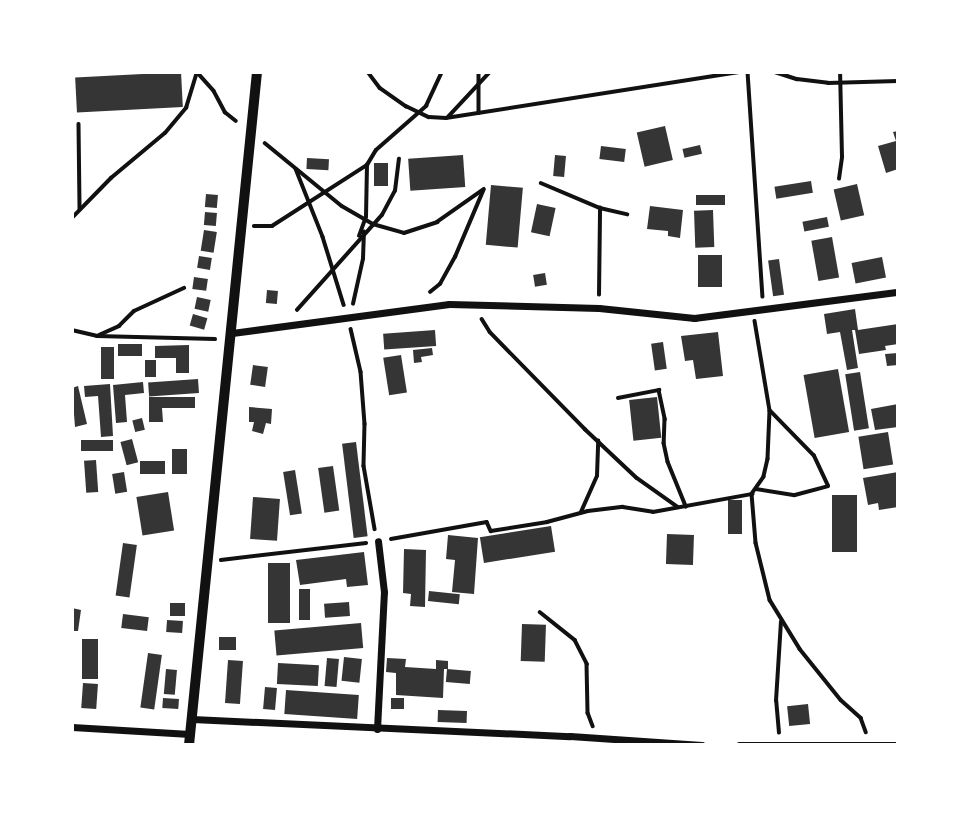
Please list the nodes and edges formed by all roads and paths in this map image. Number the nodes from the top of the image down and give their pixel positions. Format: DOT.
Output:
graph roads {
  1 [pos="197,72"];
  2 [pos="257,72"];
  3 [pos="368,72"];
  4 [pos="442,72"];
  5 [pos="479,72"];
  6 [pos="490,72"];
  7 [pos="740,72"];
  8 [pos="748,72"];
  9 [pos="775,72"];
  10 [pos="840,72"];
  11 [pos="898,81"];
  12 [pos="840,83"];
  13 [pos="480,84"];
  14 [pos="420,113"];
  15 [pos="479,113"];
  16 [pos="446,118"];
  17 [pos="79,124"];
  18 [pos="251,130"];
  19 [pos="399,159"];
  20 [pos="367,166"];
  21 [pos="296,169"];
  22 [pos="839,179"];
  23 [pos="541,183"];
  24 [pos="326,192"];
  25 [pos="310,203"];
  26 [pos="600,208"];
  27 [pos="80,209"];
  28 [pos="626,214"];
  29 [pos="72,218"];
  30 [pos="365,220"];
  31 [pos="373,224"];
  32 [pos="242,226"];
  33 [pos="364,232"];
  34 [pos="358,238"];
  35 [pos="334,268"];
  36 [pos="184,288"];
  37 [pos="898,292"];
  38 [pos="429,293"];
  39 [pos="474,304"];
  40 [pos="599,308"];
  41 [pos="754,312"];
  42 [pos="348,319"];
  43 [pos="286,326"];
  44 [pos="72,330"];
  45 [pos="97,336"];
  46 [pos="231,336"];
  47 [pos="618,398"];
  48 [pos="770,411"];
  49 [pos="598,441"];
  50 [pos="756,489"];
  51 [pos="752,494"];
  52 [pos="686,506"];
  53 [pos="679,508"];
  54 [pos="581,512"];
  55 [pos="378,541"];
  56 [pos="208,562"];
  57 [pos="541,612"];
  58 [pos="781,620"];
  59 [pos="192,719"];
  60 [pos="72,727"];
  61 [pos="377,729"];
  62 [pos="598,738"];
  63 [pos="190,740"];
  64 [pos="780,744"];
  65 [pos="870,744"];
  66 [pos="702,745"];
  67 [pos="739,745"];
  68 [pos="898,745"];
  1 -- 18 [label="path"];
  1 -- 27 [label="path"];
  2 -- 18 [label="street"];
  3 -- 14 [label="path"];
  4 -- 14 [label="path"];
  5 -- 13 [label="path"];
  6 -- 13 [label="path"];
  7 -- 15 [label="path"];
  8 -- 41 [label="path"];
  9 -- 12 [label="path"];
  10 -- 12 [label="path"];
  11 -- 12 [label="path"];
  12 -- 22 [label="path"];
  13 -- 15 [label="path"];
  13 -- 16 [label="path"];
  14 -- 16 [label="path"];
  14 -- 20 [label="path"];
  15 -- 16 [label="path"];
  17 -- 27 [label="path"];
  18 -- 21 [label="path"];
  18 -- 32 [label="street"];
  19 -- 31 [label="path"];
  20 -- 24 [label="path"];
  20 -- 30 [label="path"];
  21 -- 24 [label="path"];
  21 -- 25 [label="path"];
  23 -- 26 [label="path"];
  24 -- 25 [label="path"];
  24 -- 30 [label="path"];
  25 -- 32 [label="path"];
  25 -- 35 [label="path"];
  26 -- 28 [label="path"];
  26 -- 40 [label="path"];
  27 -- 29 [label="path"];
  30 -- 31 [label="path"];
  30 -- 34 [label="path"];
  31 -- 33 [label="path"];
  31 -- 38 [label="path"];
  32 -- 46 [label="street"];
  33 -- 34 [label="path"];
  33 -- 42 [label="path"];
  34 -- 35 [label="path"];
  35 -- 42 [label="path"];
  35 -- 43 [label="path"];
  36 -- 45 [label="path"];
  37 -- 41 [label="street"];
  39 -- 40 [label="street"];
  39 -- 42 [label="street"];
  39 -- 49 [label="path"];
  40 -- 41 [label="street"];
  41 -- 48 [label="path"];
  42 -- 43 [label="street"];
  42 -- 55 [label="path"];
  43 -- 46 [label="street"];
  44 -- 45 [label="path"];
  45 -- 46 [label="path"];
  46 -- 56 [label="street"];
  47 -- 52 [label="path"];
  48 -- 50 [label="path"];
  48 -- 50 [label="path"];
  49 -- 53 [label="path"];
  49 -- 54 [label="path"];
  50 -- 51 [label="path"];
  51 -- 52 [label="path"];
  51 -- 58 [label="path"];
  52 -- 53 [label="path"];
  53 -- 54 [label="path"];
  54 -- 55 [label="path"];
  55 -- 56 [label="path"];
  55 -- 61 [label="street"];
  56 -- 59 [label="street"];
  57 -- 62 [label="path"];
  58 -- 64 [label="path"];
  58 -- 65 [label="path"];
  59 -- 61 [label="street"];
  59 -- 63 [label="street"];
  60 -- 63 [label="street"];
  61 -- 62 [label="street"];
  62 -- 66 [label="street"];
  64 -- 65 [label="street"];
  64 -- 67 [label="street"];
  65 -- 68 [label="street"];
}
